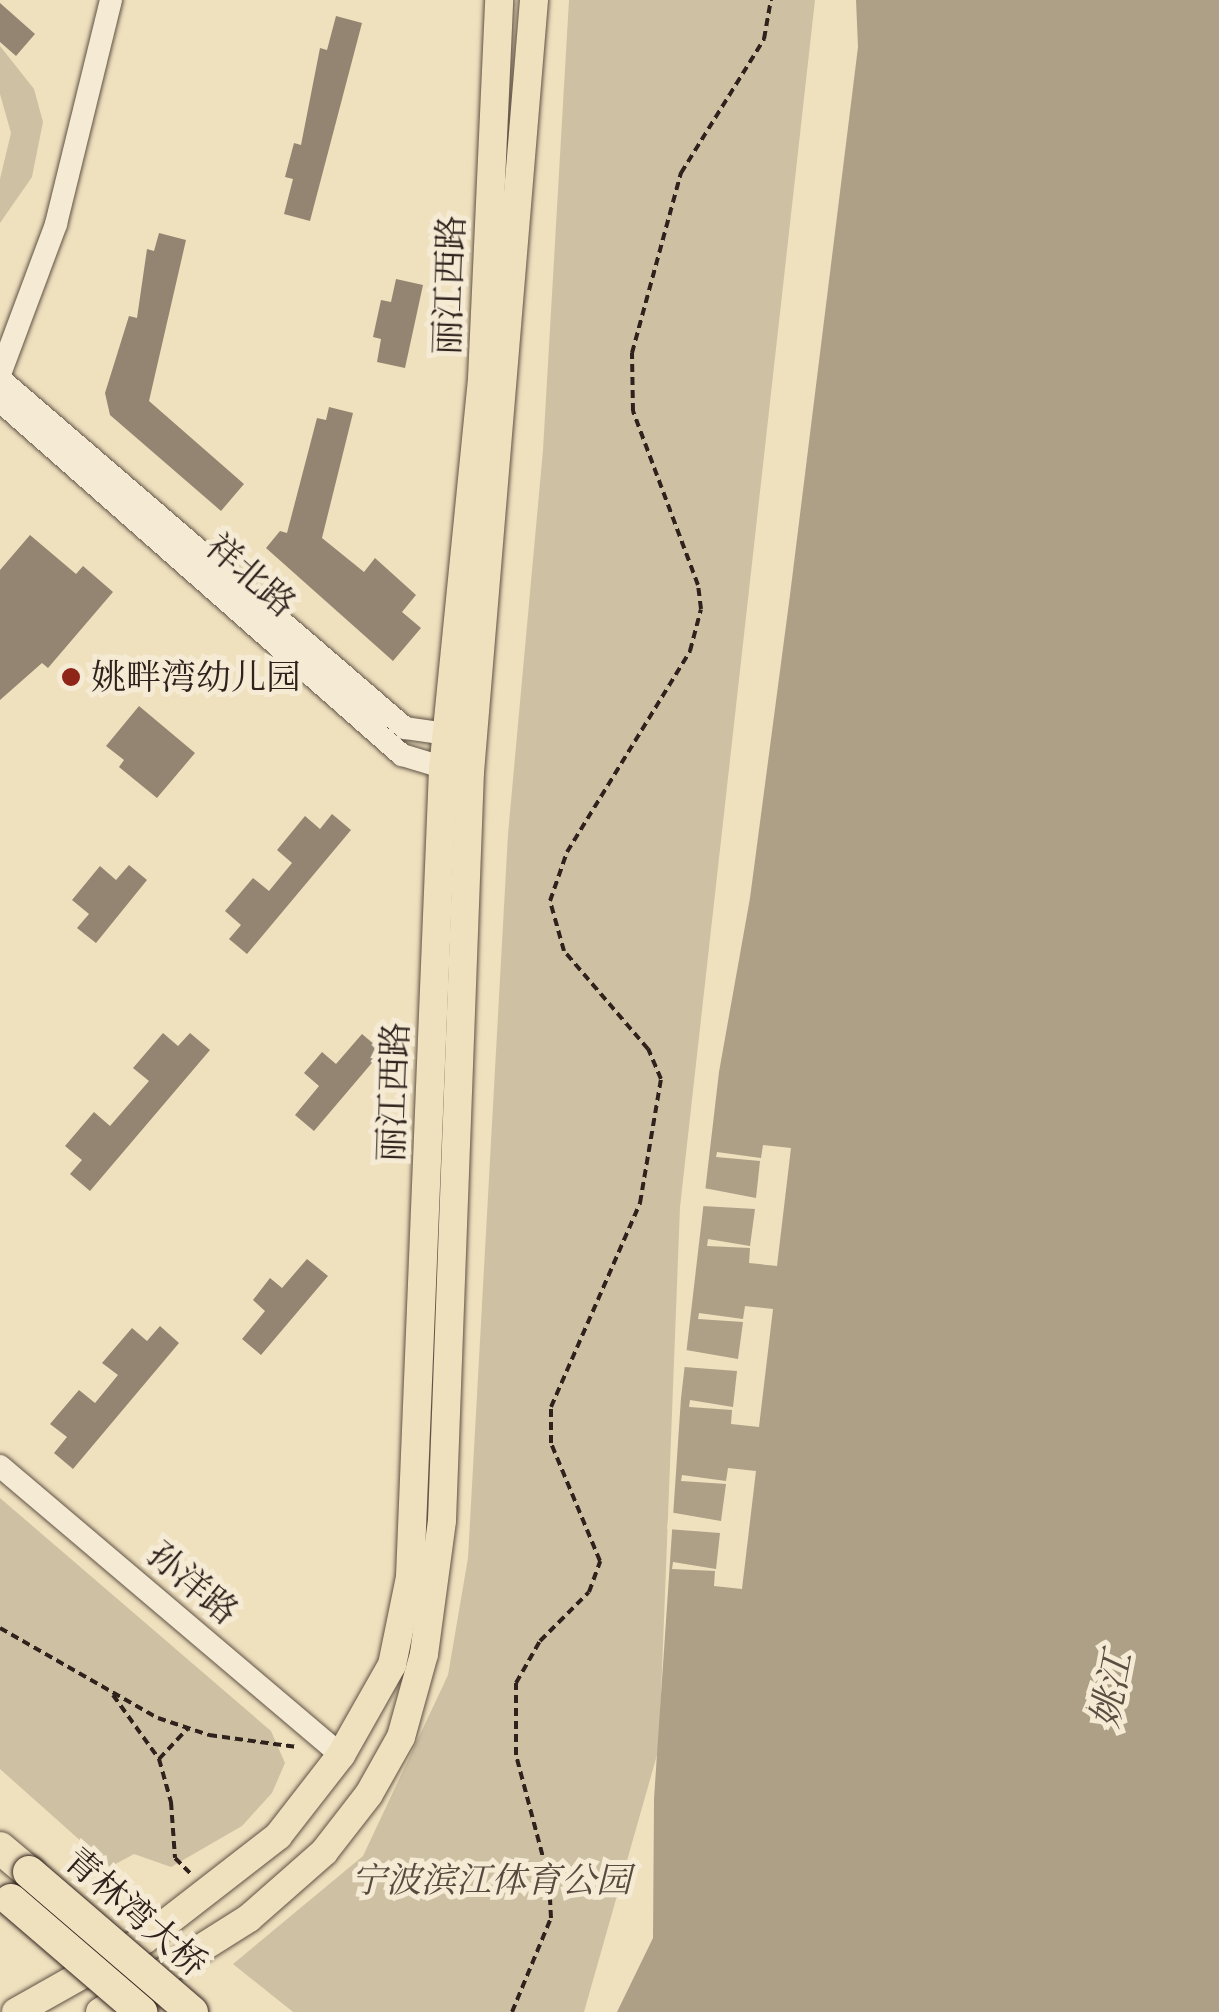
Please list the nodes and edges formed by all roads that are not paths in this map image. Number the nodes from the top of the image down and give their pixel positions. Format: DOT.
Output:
graph roads {
  1 [pos="111,0"];
  2 [pos="498,0"];
  3 [pos="534,0"];
  4 [pos="0,376"];
  5 [pos="0,401"];
  6 [pos="460,736"];
  7 [pos="457,771"];
  8 [pos="0,1466"];
  9 [pos="341,1755"];
  10 [pos="0,1848"];
  11 [pos="13,1888"];
  12 [pos="16,2012"];
  13 [pos="100,2012"];
  14 [pos="141,2012"];
  15 [pos="192,2012"];
  1 -- 4 [label="street"];
  2 -- 6 [label="main road, 丽江西路"];
  3 -- 6 [label="main road, 丽江西路"];
  4 -- 6 [label="street, 祥北路"];
  5 -- 7 [label="street, 祥北路"];
  6 -- 7 [label="main road, 丽江西路"];
  7 -- 9 [label="main road, 丽江西路"];
  7 -- 13 [label="main road, 丽江西路"];
  8 -- 9 [label="street, 孙洋路"];
  9 -- 12 [label="main road, 丽江西路"];
  10 -- 11 [label="highway"];
  11 -- 14 [label="highway, 青林湾大桥, bridge"];
  11 -- 15 [label="highway, 青林湾大桥, bridge"];
}
